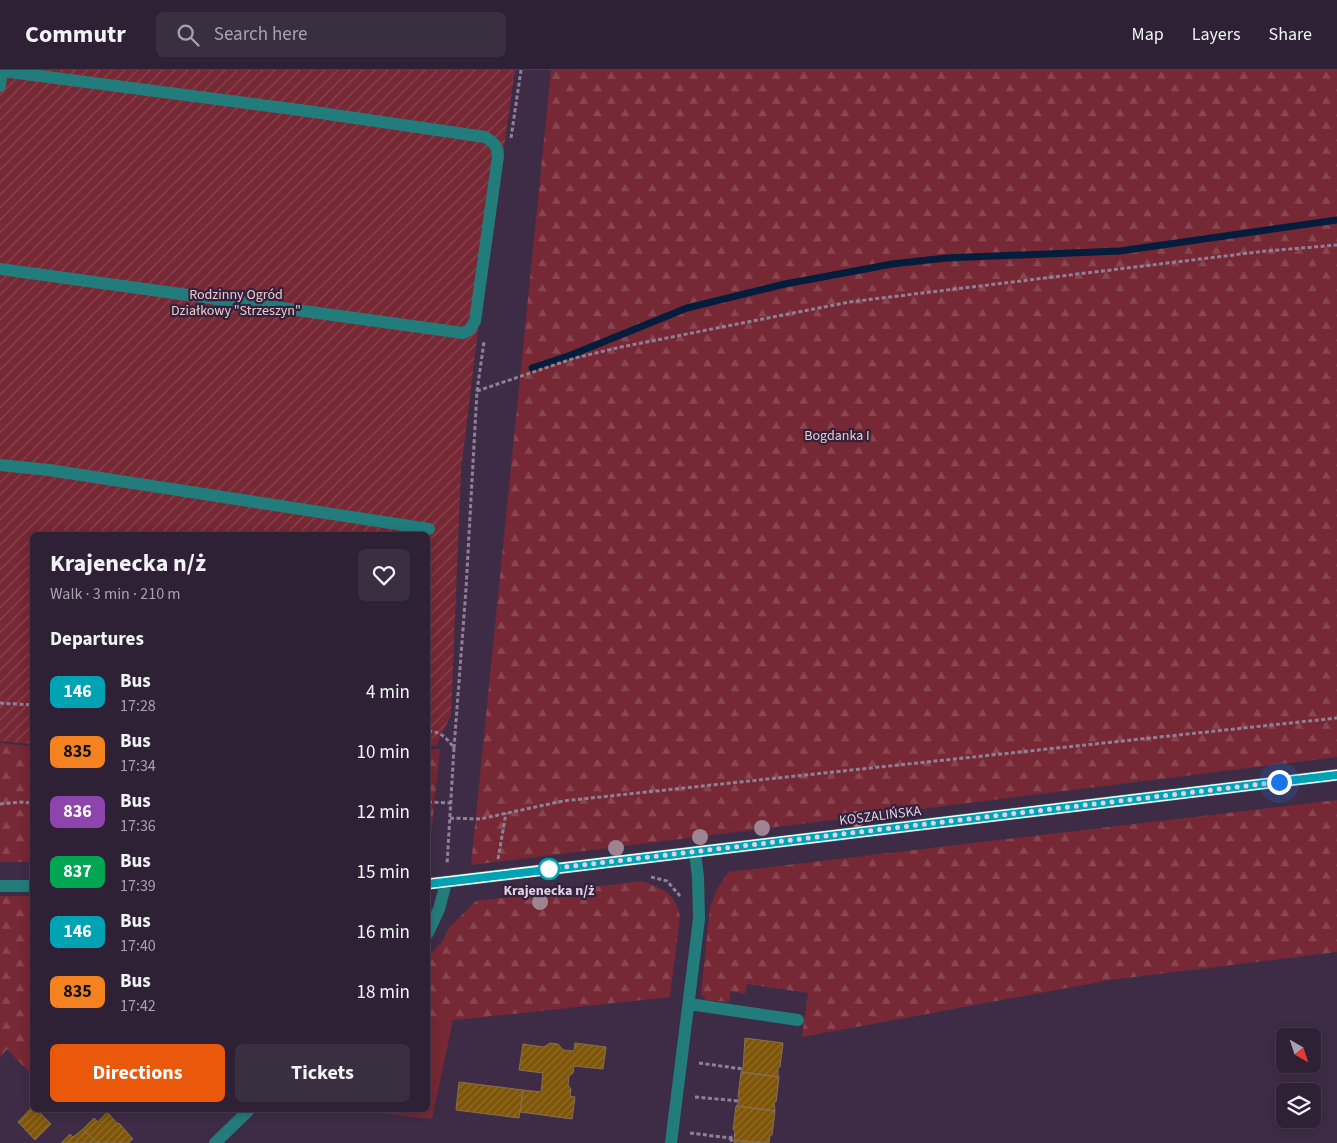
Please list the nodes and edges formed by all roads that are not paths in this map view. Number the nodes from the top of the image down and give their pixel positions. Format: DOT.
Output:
graph roads {
  1 [pos="2,70"];
  2 [pos="0,86"];
  3 [pos="0,269"];
  4 [pos="0,465"];
  5 [pos="430,529"];
  6 [pos="1337,775"];
  7 [pos="695,853"];
  8 [pos="446,883"];
  9 [pos="430,884"];
  10 [pos="0,886"];
  11 [pos="30,886"];
  12 [pos="430,928"];
  13 [pos="689,1004"];
  14 [pos="798,1020"];
  15 [pos="247,1112"];
  16 [pos="215,1143"];
  17 [pos="671,1143"];
  1 -- 2 [label="street"];
  1 -- 3 [label="street"];
  4 -- 5 [label="street"];
  6 -- 7 [label="street, KOSZALIŃSKA"];
  7 -- 8 [label="street, KOSZALIŃSKA"];
  7 -- 13 [label="street"];
  8 -- 9 [label="street, KOSZALIŃSKA"];
  8 -- 12 [label="street"];
  10 -- 11 [label="street"];
  13 -- 14 [label="street"];
  13 -- 17 [label="street"];
  15 -- 16 [label="street"];
}
